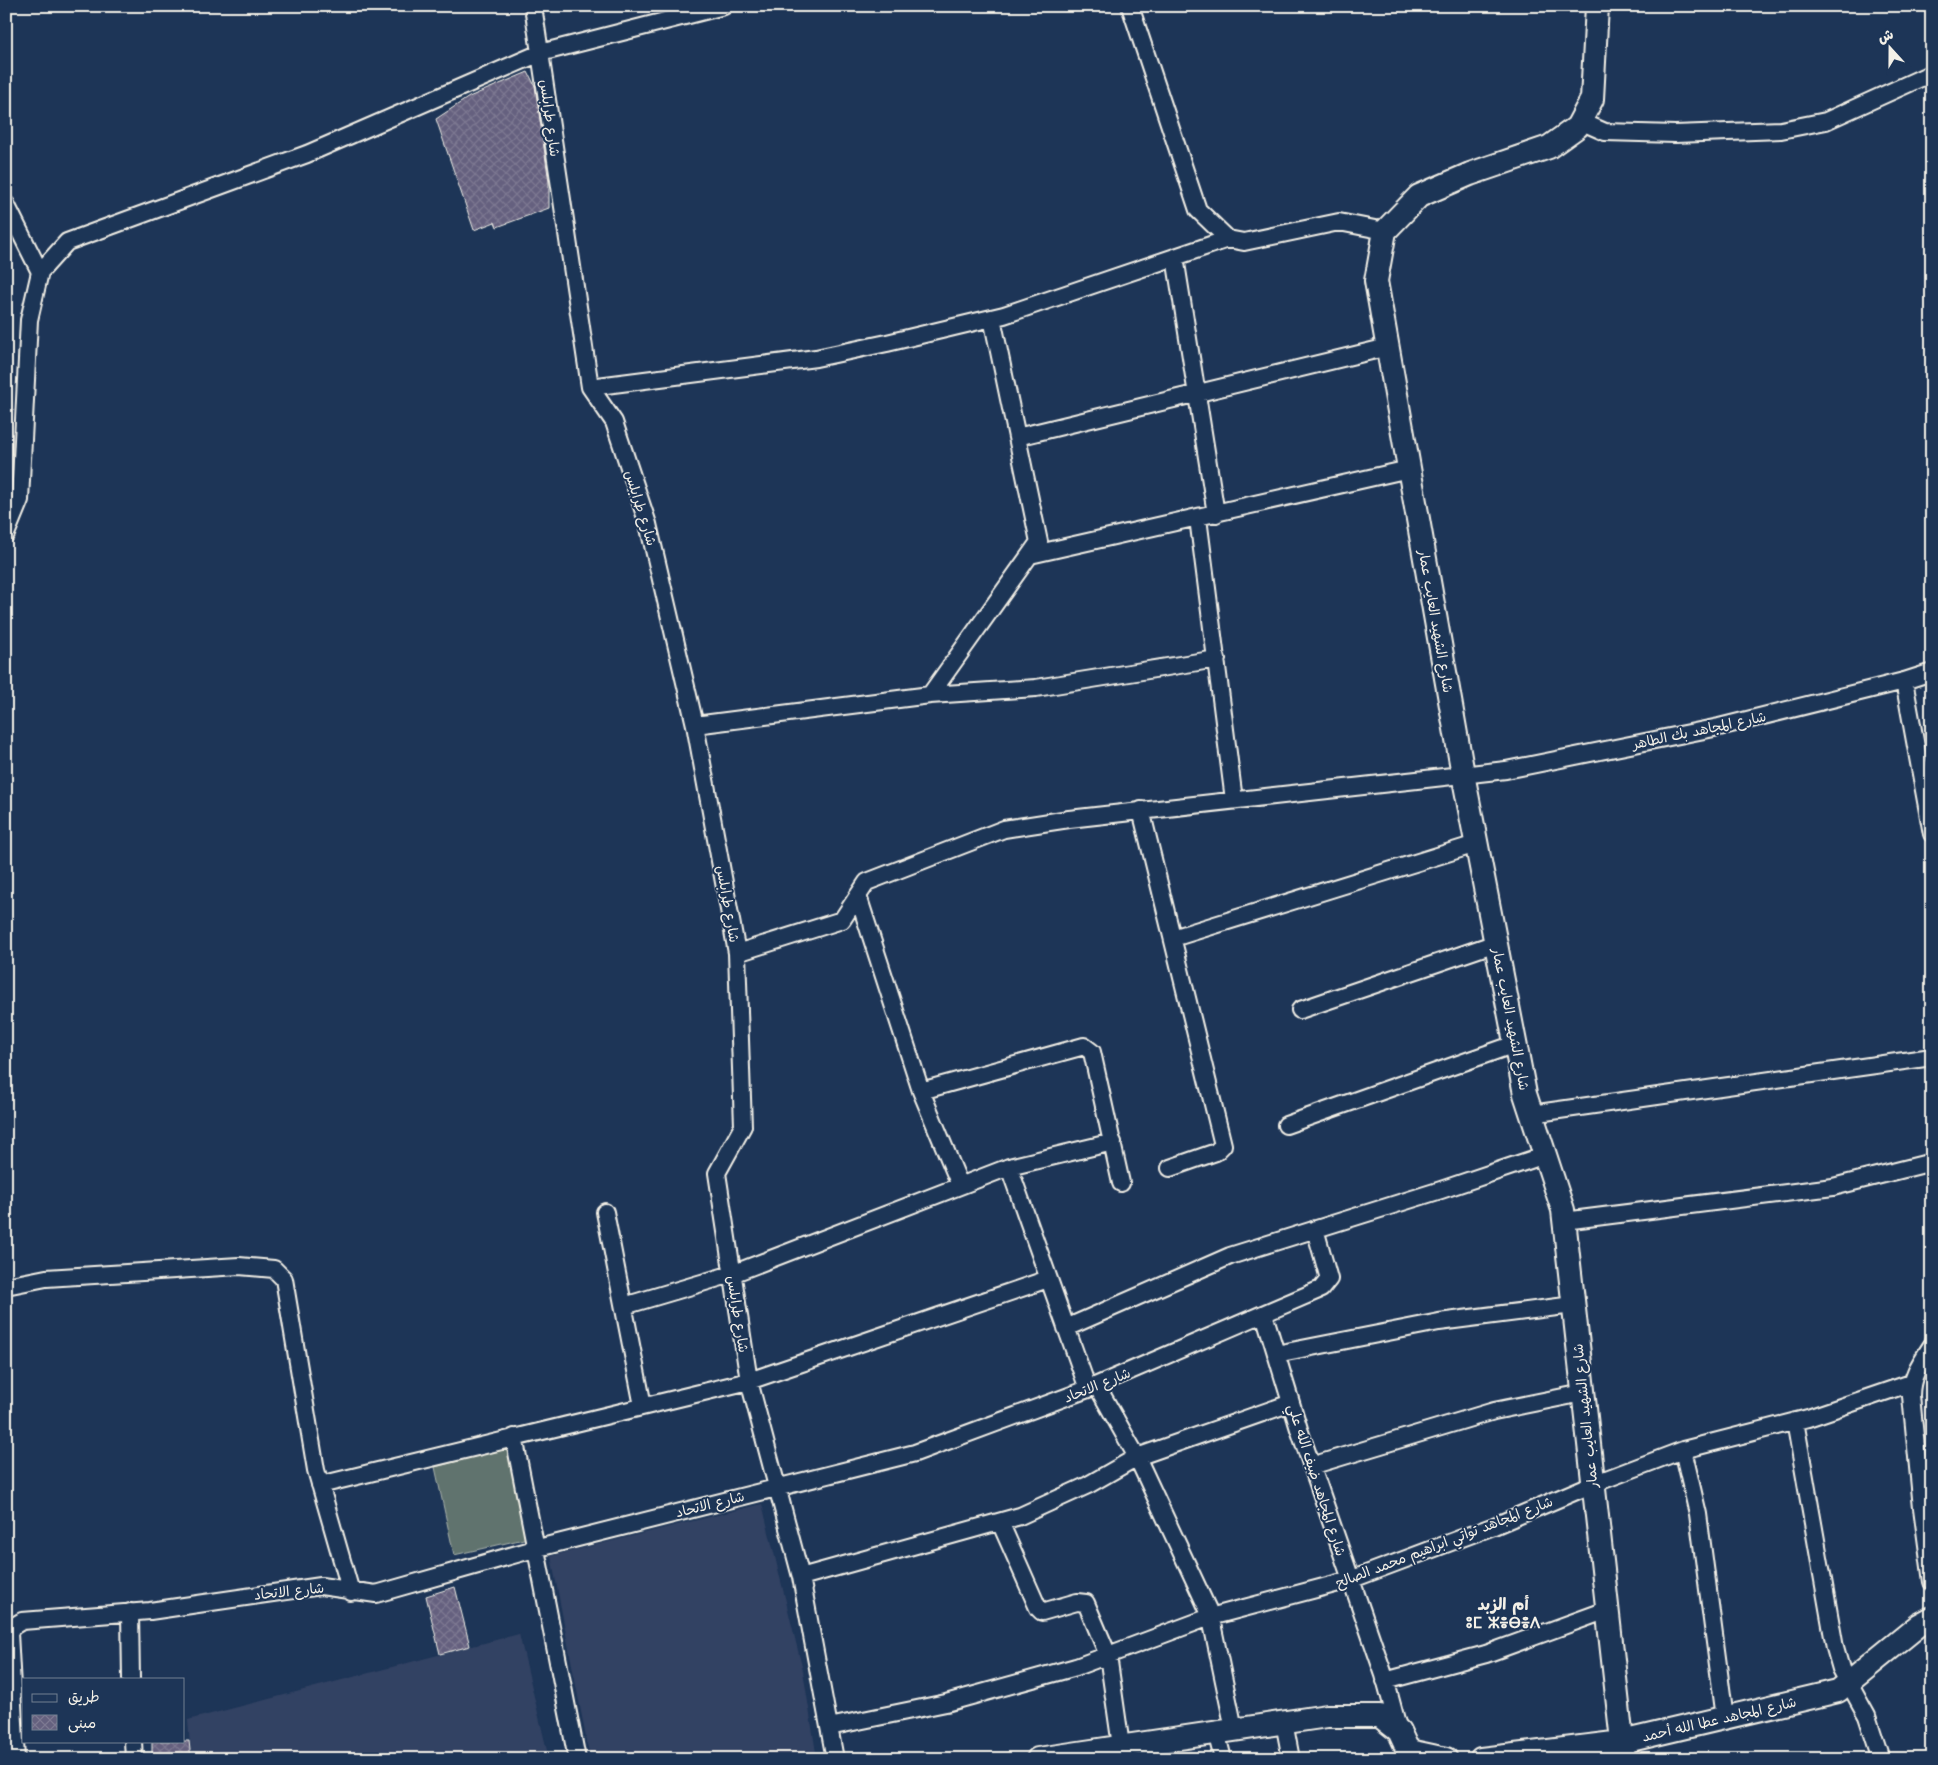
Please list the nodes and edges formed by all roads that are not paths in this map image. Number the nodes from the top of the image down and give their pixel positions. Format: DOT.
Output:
graph roads {
  1 [pos="533,6"];
  2 [pos="724,6"];
  3 [pos="1130,6"];
  4 [pos="1597,6"];
  5 [pos="540,53"];
  6 [pos="1932,73"];
  7 [pos="1580,121"];
  8 [pos="6,204"];
  9 [pos="1385,231"];
  10 [pos="1228,239"];
  11 [pos="1175,257"];
  12 [pos="40,272"];
  13 [pos="992,318"];
  14 [pos="1388,347"];
  15 [pos="590,387"];
  16 [pos="1197,393"];
  17 [pos="1017,436"];
  18 [pos="1409,469"];
  19 [pos="1216,514"];
  20 [pos="1198,518"];
  21 [pos="6,534"];
  22 [pos="1030,555"];
  23 [pos="1217,659"];
  24 [pos="1932,672"];
  25 [pos="1904,682"];
  26 [pos="930,695"];
  27 [pos="695,725"];
  28 [pos="1463,774"];
  29 [pos="1234,800"];
  30 [pos="1141,810"];
  31 [pos="1932,834"];
  32 [pos="1476,844"];
  33 [pos="858,896"];
  34 [pos="1173,938"];
  35 [pos="1496,944"];
  36 [pos="738,953"];
  37 [pos="1300,1010"];
  38 [pos="1515,1044"];
  39 [pos="1932,1057"];
  40 [pos="921,1091"];
  41 [pos="1531,1114"];
  42 [pos="1286,1125"];
  43 [pos="1113,1142"];
  44 [pos="1545,1155"];
  45 [pos="1932,1162"];
  46 [pos="1008,1167"];
  47 [pos="1170,1168"];
  48 [pos="1121,1183"];
  49 [pos="960,1186"];
  50 [pos="605,1212"];
  51 [pos="1564,1221"];
  52 [pos="1315,1228"];
  53 [pos="732,1274"];
  54 [pos="1048,1279"];
  55 [pos="6,1286"];
  56 [pos="1573,1305"];
  57 [pos="624,1306"];
  58 [pos="1264,1314"];
  59 [pos="1066,1328"];
  60 [pos="1932,1345"];
  61 [pos="1276,1354"];
  62 [pos="749,1381"];
  63 [pos="1911,1383"];
  64 [pos="1093,1387"];
  65 [pos="1583,1393"];
  66 [pos="1291,1403"];
  67 [pos="643,1406"];
  68 [pos="1795,1421"];
  69 [pos="514,1437"];
  70 [pos="1683,1450"];
  71 [pos="1137,1457"];
  72 [pos="1311,1466"];
  73 [pos="1593,1484"];
  74 [pos="320,1485"];
  75 [pos="776,1488"];
  76 [pos="1000,1522"];
  77 [pos="538,1548"];
  78 [pos="801,1578"];
  79 [pos="1350,1580"];
  80 [pos="1932,1582"];
  81 [pos="351,1592"];
  82 [pos="1607,1610"];
  83 [pos="130,1612"];
  84 [pos="1210,1617"];
  85 [pos="1932,1618"];
  86 [pos="1108,1655"];
  87 [pos="130,1678"];
  88 [pos="1385,1680"];
  89 [pos="1849,1683"];
  90 [pos="1725,1718"];
  91 [pos="1284,1722"];
  92 [pos="829,1727"];
  93 [pos="1399,1730"];
  94 [pos="1225,1731"];
  95 [pos="133,1742"];
  96 [pos="1623,1750"];
  97 [pos="1115,1751"];
  98 [pos="1410,1755"];
  99 [pos="16,1759"];
  100 [pos="134,1759"];
  101 [pos="577,1759"];
  102 [pos="835,1759"];
  103 [pos="1038,1759"];
  104 [pos="1224,1759"];
  105 [pos="1291,1759"];
  106 [pos="1446,1759"];
  107 [pos="1481,1759"];
  108 [pos="1881,1759"];
  1 -- 5 [label="street, شارع طرابلس"];
  2 -- 5 [label="street"];
  3 -- 10 [label="street"];
  4 -- 7 [label="street"];
  5 -- 12 [label="street"];
  5 -- 15 [label="street, شارع طرابلس"];
  6 -- 7 [label="street"];
  7 -- 9 [label="street"];
  8 -- 12 [label="street"];
  9 -- 10 [label="street"];
  9 -- 14 [label="street, شارع الشهيد العايب عمار"];
  10 -- 11 [label="street"];
  11 -- 13 [label="street"];
  11 -- 16 [label="street"];
  12 -- 21 [label="street"];
  13 -- 15 [label="street"];
  13 -- 17 [label="street"];
  14 -- 16 [label="street"];
  14 -- 18 [label="street, شارع الشهيد العايب عمار"];
  15 -- 27 [label="street, شارع طرابلس"];
  16 -- 17 [label="street"];
  16 -- 19 [label="street"];
  17 -- 22 [label="street"];
  18 -- 19 [label="street"];
  18 -- 28 [label="street, شارع الشهيد العايب عمار"];
  19 -- 20 [label="street"];
  20 -- 22 [label="street"];
  20 -- 23 [label="street"];
  22 -- 26 [label="street"];
  23 -- 26 [label="street"];
  23 -- 29 [label="street"];
  24 -- 25 [label="street, شارع المجاهد بك الطاهر"];
  25 -- 28 [label="street, شارع المجاهد بك الطاهر"];
  25 -- 31 [label="street"];
  26 -- 27 [label="street"];
  27 -- 36 [label="street, شارع طرابلس"];
  28 -- 29 [label="street, شارع المجاهد بك الطاهر"];
  28 -- 32 [label="street, شارع الشهيد العايب عمار"];
  29 -- 30 [label="street, شارع المجاهد بك الطاهر"];
  30 -- 33 [label="street, شارع المجاهد بك الطاهر"];
  30 -- 34 [label="street"];
  32 -- 34 [label="street"];
  32 -- 35 [label="street, شارع الشهيد العايب عمار"];
  33 -- 36 [label="street, شارع المجاهد بك الطاهر"];
  33 -- 40 [label="street"];
  34 -- 47 [label="street"];
  35 -- 37 [label="street"];
  35 -- 38 [label="street, شارع الشهيد العايب عمار"];
  36 -- 53 [label="street, شارع طرابلس"];
  38 -- 41 [label="street, شارع الشهيد العايب عمار"];
  38 -- 42 [label="street"];
  39 -- 41 [label="street"];
  40 -- 43 [label="street"];
  40 -- 49 [label="street"];
  41 -- 44 [label="street, شارع الشهيد العايب عمار"];
  43 -- 46 [label="street"];
  43 -- 48 [label="street"];
  44 -- 51 [label="street, شارع الشهيد العايب عمار"];
  44 -- 52 [label="street"];
  45 -- 51 [label="street"];
  46 -- 49 [label="street"];
  46 -- 54 [label="street"];
  49 -- 53 [label="street"];
  50 -- 57 [label="street"];
  51 -- 56 [label="street, شارع الشهيد العايب عمار"];
  52 -- 58 [label="street, شارع الاتحاد"];
  52 -- 59 [label="street"];
  53 -- 57 [label="street"];
  53 -- 62 [label="street, شارع طرابلس"];
  54 -- 59 [label="street"];
  54 -- 62 [label="street"];
  55 -- 74 [label="street"];
  56 -- 61 [label="street"];
  56 -- 65 [label="street, شارع الشهيد العايب عمار"];
  57 -- 67 [label="street"];
  58 -- 61 [label="street, شارع المجاهد ضيف الله علي"];
  58 -- 64 [label="street, شارع الاتحاد"];
  59 -- 64 [label="street"];
  60 -- 63 [label="street"];
  61 -- 66 [label="street, شارع المجاهد ضيف الله علي"];
  62 -- 67 [label="street"];
  62 -- 75 [label="street, شارع طرابلس"];
  63 -- 68 [label="street, شارع المجاهد تواتي ابراهيم محمد الصالح"];
  63 -- 80 [label="street"];
  64 -- 71 [label="street"];
  64 -- 75 [label="street, شارع الاتحاد"];
  65 -- 72 [label="street"];
  65 -- 73 [label="street, شارع الشهيد العايب عمار"];
  66 -- 71 [label="street"];
  66 -- 72 [label="street, شارع المجاهد ضيف الله علي"];
  67 -- 69 [label="street"];
  68 -- 70 [label="street, شارع المجاهد تواتي ابراهيم محمد الصالح"];
  68 -- 89 [label="street"];
  69 -- 74 [label="street"];
  69 -- 77 [label="street"];
  70 -- 73 [label="street, شارع المجاهد تواتي ابراهيم محمد الصالح"];
  70 -- 90 [label="street"];
  71 -- 76 [label="street"];
  71 -- 84 [label="street"];
  72 -- 79 [label="street, شارع المجاهد ضيف الله علي"];
  73 -- 79 [label="street, شارع المجاهد تواتي ابراهيم محمد الصالح"];
  73 -- 82 [label="street, شارع الشهيد العايب عمار"];
  74 -- 81 [label="street"];
  75 -- 77 [label="street, شارع الاتحاد"];
  75 -- 78 [label="street, شارع طرابلس"];
  76 -- 78 [label="street"];
  76 -- 86 [label="street"];
  77 -- 81 [label="street, شارع الاتحاد"];
  77 -- 101 [label="street"];
  78 -- 92 [label="street, شارع طرابلس"];
  79 -- 84 [label="street, شارع المجاهد تواتي ابراهيم محمد الصالح"];
  79 -- 88 [label="street, شارع المجاهد ضيف الله علي"];
  81 -- 83 [label="street, شارع الاتحاد"];
  82 -- 88 [label="street"];
  82 -- 96 [label="street, شارع الشهيد العايب عمار"];
  83 -- 87 [label="street"];
  83 -- 99 [label="street, شارع الاتحاد"];
  84 -- 86 [label="street, شارع المجاهد تواتي ابراهيم محمد الصالح"];
  84 -- 94 [label="street"];
  85 -- 89 [label="street, شارع المجاهد عطا الله أحمد"];
  86 -- 92 [label="street, شارع المجاهد تواتي ابراهيم محمد الصالح"];
  86 -- 97 [label="street"];
  88 -- 93 [label="street, شارع المجاهد ضيف الله علي"];
  89 -- 90 [label="street, شارع المجاهد عطا الله أحمد"];
  89 -- 108 [label="street"];
  90 -- 96 [label="street, شارع المجاهد عطا الله أحمد"];
  91 -- 93 [label="street"];
  91 -- 94 [label="street"];
  91 -- 105 [label="street"];
  92 -- 102 [label="street, شارع طرابلس"];
  93 -- 98 [label="street"];
  94 -- 97 [label="street"];
  94 -- 104 [label="street"];
  95 -- 100 [label="street"];
  96 -- 107 [label="street, شارع المجاهد عطا الله أحمد"];
  97 -- 103 [label="street"];
  98 -- 106 [label="street"];
}
